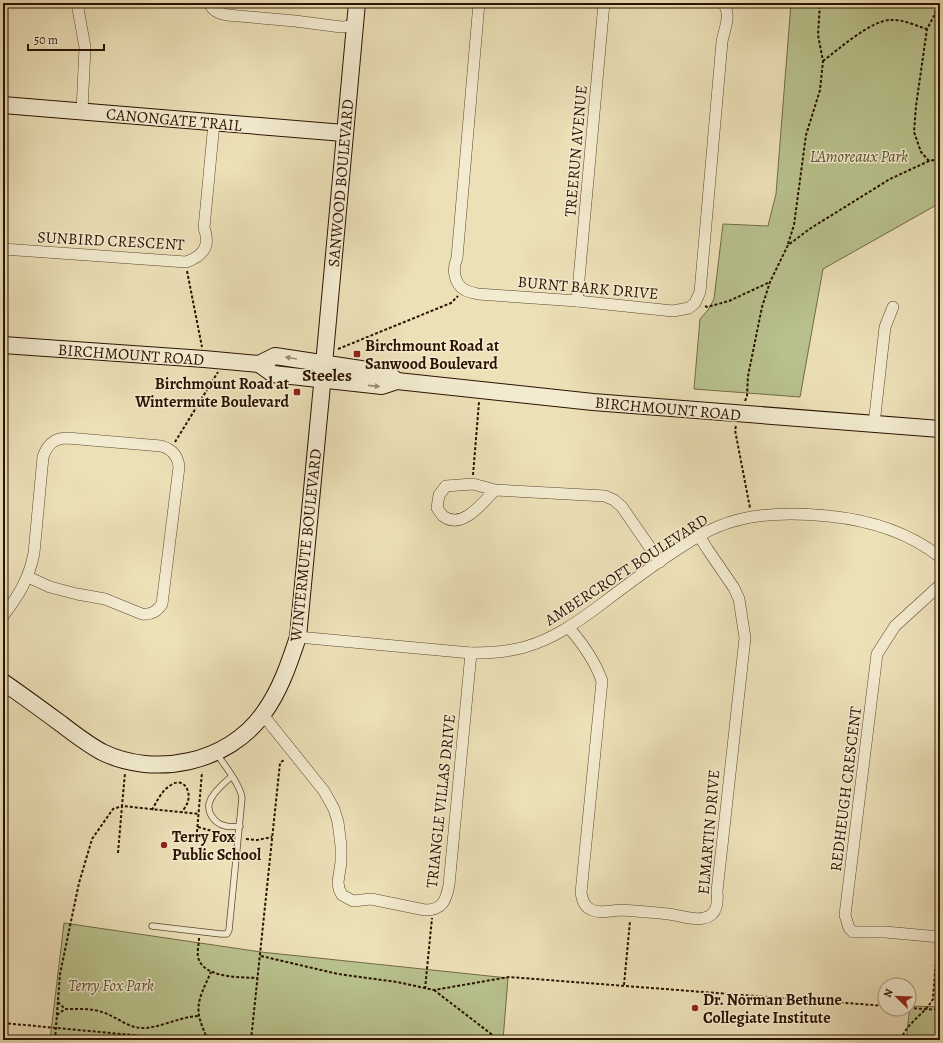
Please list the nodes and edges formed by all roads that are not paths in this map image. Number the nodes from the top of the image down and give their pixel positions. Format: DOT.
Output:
graph roads {
  1 [pos="77,3"];
  2 [pos="209,3"];
  3 [pos="357,3"];
  4 [pos="479,3"];
  5 [pos="604,3"];
  6 [pos="723,3"];
  7 [pos="354,26"];
  8 [pos="3,105"];
  9 [pos="82,111"];
  10 [pos="214,123"];
  11 [pos="344,133"];
  12 [pos="3,249"];
  13 [pos="577,301"];
  14 [pos="893,307"];
  15 [pos="3,345"];
  16 [pos="259,364"];
  17 [pos="324,364"];
  18 [pos="323,380"];
  19 [pos="397,381"];
  20 [pos="874,424"];
  21 [pos="940,429"];
  22 [pos="495,490"];
  23 [pos="699,536"];
  24 [pos="940,557"];
  25 [pos="660,562"];
  26 [pos="28,578"];
  27 [pos="940,585"];
  28 [pos="3,616"];
  29 [pos="569,628"];
  30 [pos="298,637"];
  31 [pos="471,653"];
  32 [pos="3,682"];
  33 [pos="263,715"];
  34 [pos="216,752"];
  35 [pos="231,776"];
  36 [pos="240,826"];
  37 [pos="152,926"];
  38 [pos="939,937"];
  1 -- 9 [label="street"];
  2 -- 7 [label="street"];
  3 -- 7 [label="street, SANWOOD BOULEVARD"];
  4 -- 13 [label="street, BURNT BARK DRIVE"];
  5 -- 13 [label="street, TREERUN AVENUE"];
  6 -- 13 [label="street, BURNT BARK DRIVE"];
  7 -- 11 [label="street, SANWOOD BOULEVARD"];
  8 -- 9 [label="street, CANONGATE TRAIL"];
  9 -- 10 [label="street, CANONGATE TRAIL"];
  10 -- 11 [label="street, CANONGATE TRAIL"];
  10 -- 12 [label="street, SUNBIRD CRESCENT"];
  11 -- 17 [label="street, SANWOOD BOULEVARD"];
  14 -- 20 [label="street"];
  15 -- 16 [label="street, BIRCHMOUNT ROAD"];
  17 -- 16 [label="street, BIRCHMOUNT ROAD, one-way"];
  16 -- 18 [label="street, BIRCHMOUNT ROAD"];
  17 -- 18 [label="street, SANWOOD BOULEVARD"];
  17 -- 19 [label="street, BIRCHMOUNT ROAD"];
  18 -- 19 [label="street, BIRCHMOUNT ROAD, one-way"];
  18 -- 30 [label="street, WINTERMUTE BOULEVARD"];
  19 -- 20 [label="street, BIRCHMOUNT ROAD"];
  20 -- 21 [label="street, BIRCHMOUNT ROAD"];
  22 -- 22 [label="street"];
  22 -- 25 [label="street"];
  23 -- 24 [label="street, AMBERCROFT BOULEVARD"];
  23 -- 25 [label="street, AMBERCROFT BOULEVARD"];
  23 -- 29 [label="street, ELMARTIN DRIVE"];
  25 -- 29 [label="street, AMBERCROFT BOULEVARD"];
  26 -- 26 [label="street"];
  26 -- 28 [label="street"];
  27 -- 38 [label="street, REDHEUGH CRESCENT"];
  29 -- 31 [label="street, AMBERCROFT BOULEVARD"];
  30 -- 31 [label="street, AMBERCROFT BOULEVARD"];
  30 -- 33 [label="street, WINTERMUTE BOULEVARD"];
  31 -- 33 [label="street, TRIANGLE VILLAS DRIVE"];
  32 -- 34 [label="street, WINTERMUTE BOULEVARD"];
  33 -- 34 [label="street, WINTERMUTE BOULEVARD"];
  34 -- 35 [label="lane"];
  35 -- 36 [label="lane"];
  35 -- 36 [label="lane"];
  36 -- 37 [label="lane"];
}
